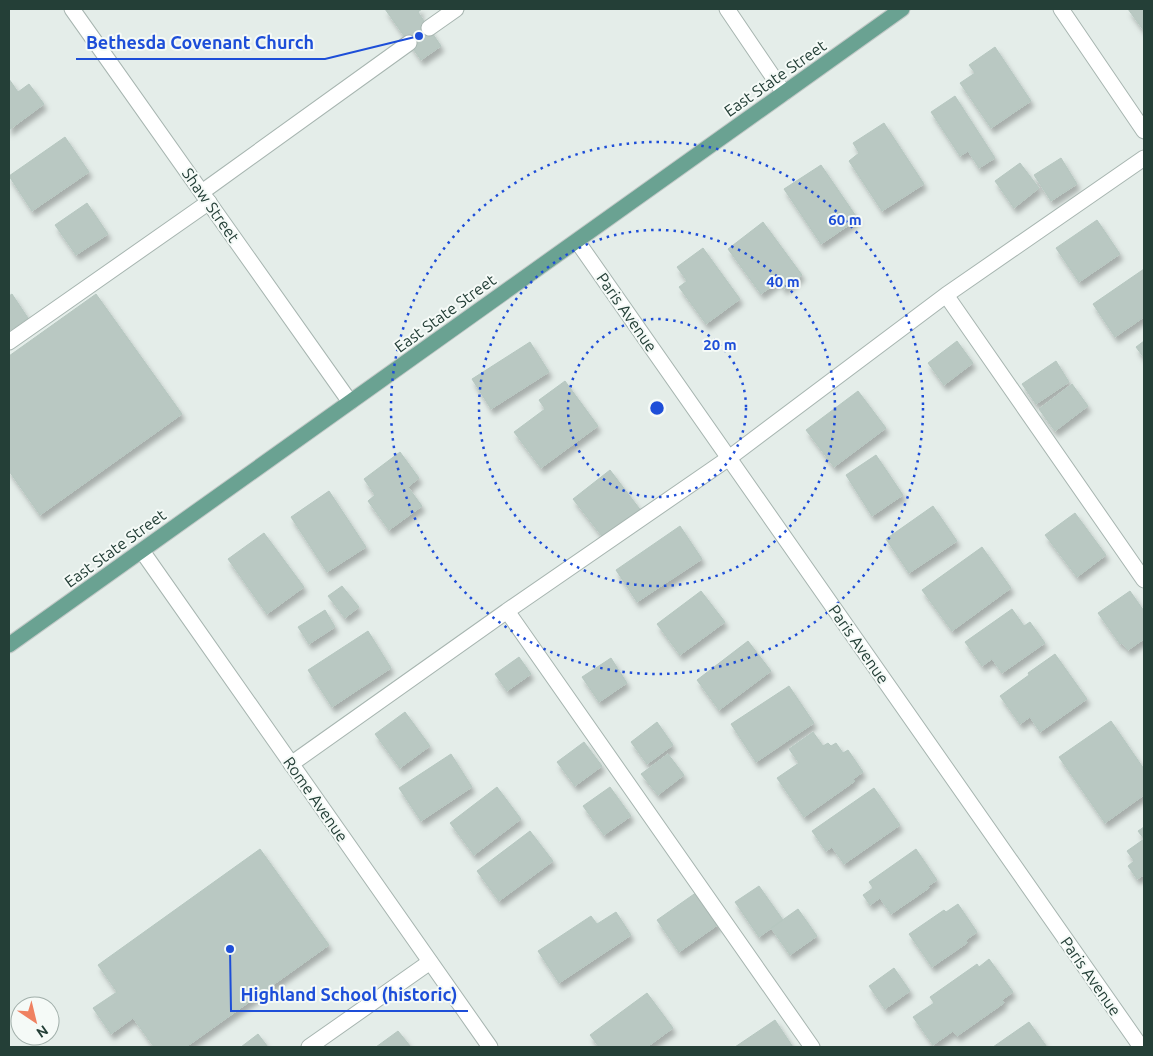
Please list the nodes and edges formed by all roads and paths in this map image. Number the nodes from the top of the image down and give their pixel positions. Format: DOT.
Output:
graph roads {
  1 [pos="72,9"];
  2 [pos="456,9"];
  3 [pos="727,9"];
  4 [pos="902,9"];
  5 [pos="1061,9"];
  6 [pos="429,28"];
  7 [pos="409,43"];
  8 [pos="784,93"];
  9 [pos="1144,131"];
  10 [pos="1144,158"];
  11 [pos="205,197"];
  12 [pos="577,240"];
  13 [pos="946,295"];
  14 [pos="9,342"];
  15 [pos="350,402"];
  16 [pos="729,458"];
  17 [pos="142,551"];
  18 [pos="1144,580"];
  19 [pos="508,611"];
  20 [pos="9,645"];
  21 [pos="291,764"];
  22 [pos="430,962"];
  23 [pos="309,1047"];
  24 [pos="490,1047"];
  25 [pos="812,1047"];
  26 [pos="1141,1047"];
  1 -- 11 [label="street, Shaw Street"];
  2 -- 6 [label="street"];
  3 -- 8 [label="street"];
  4 -- 8 [label="main road, East State Street"];
  5 -- 9 [label="street"];
  7 -- 11 [label="street"];
  8 -- 12 [label="main road, East State Street"];
  10 -- 13 [label="street"];
  11 -- 14 [label="street"];
  11 -- 15 [label="street, Shaw Street"];
  12 -- 15 [label="main road, East State Street"];
  12 -- 16 [label="street, Paris Avenue"];
  13 -- 16 [label="street"];
  13 -- 18 [label="street"];
  15 -- 17 [label="main road, East State Street"];
  16 -- 19 [label="street"];
  16 -- 26 [label="street, Paris Avenue"];
  17 -- 20 [label="main road, East State Street"];
  17 -- 21 [label="street, Rome Avenue"];
  19 -- 21 [label="street"];
  19 -- 25 [label="street"];
  21 -- 22 [label="street, Rome Avenue"];
  22 -- 23 [label="street"];
  22 -- 24 [label="street, Rome Avenue"];
}
